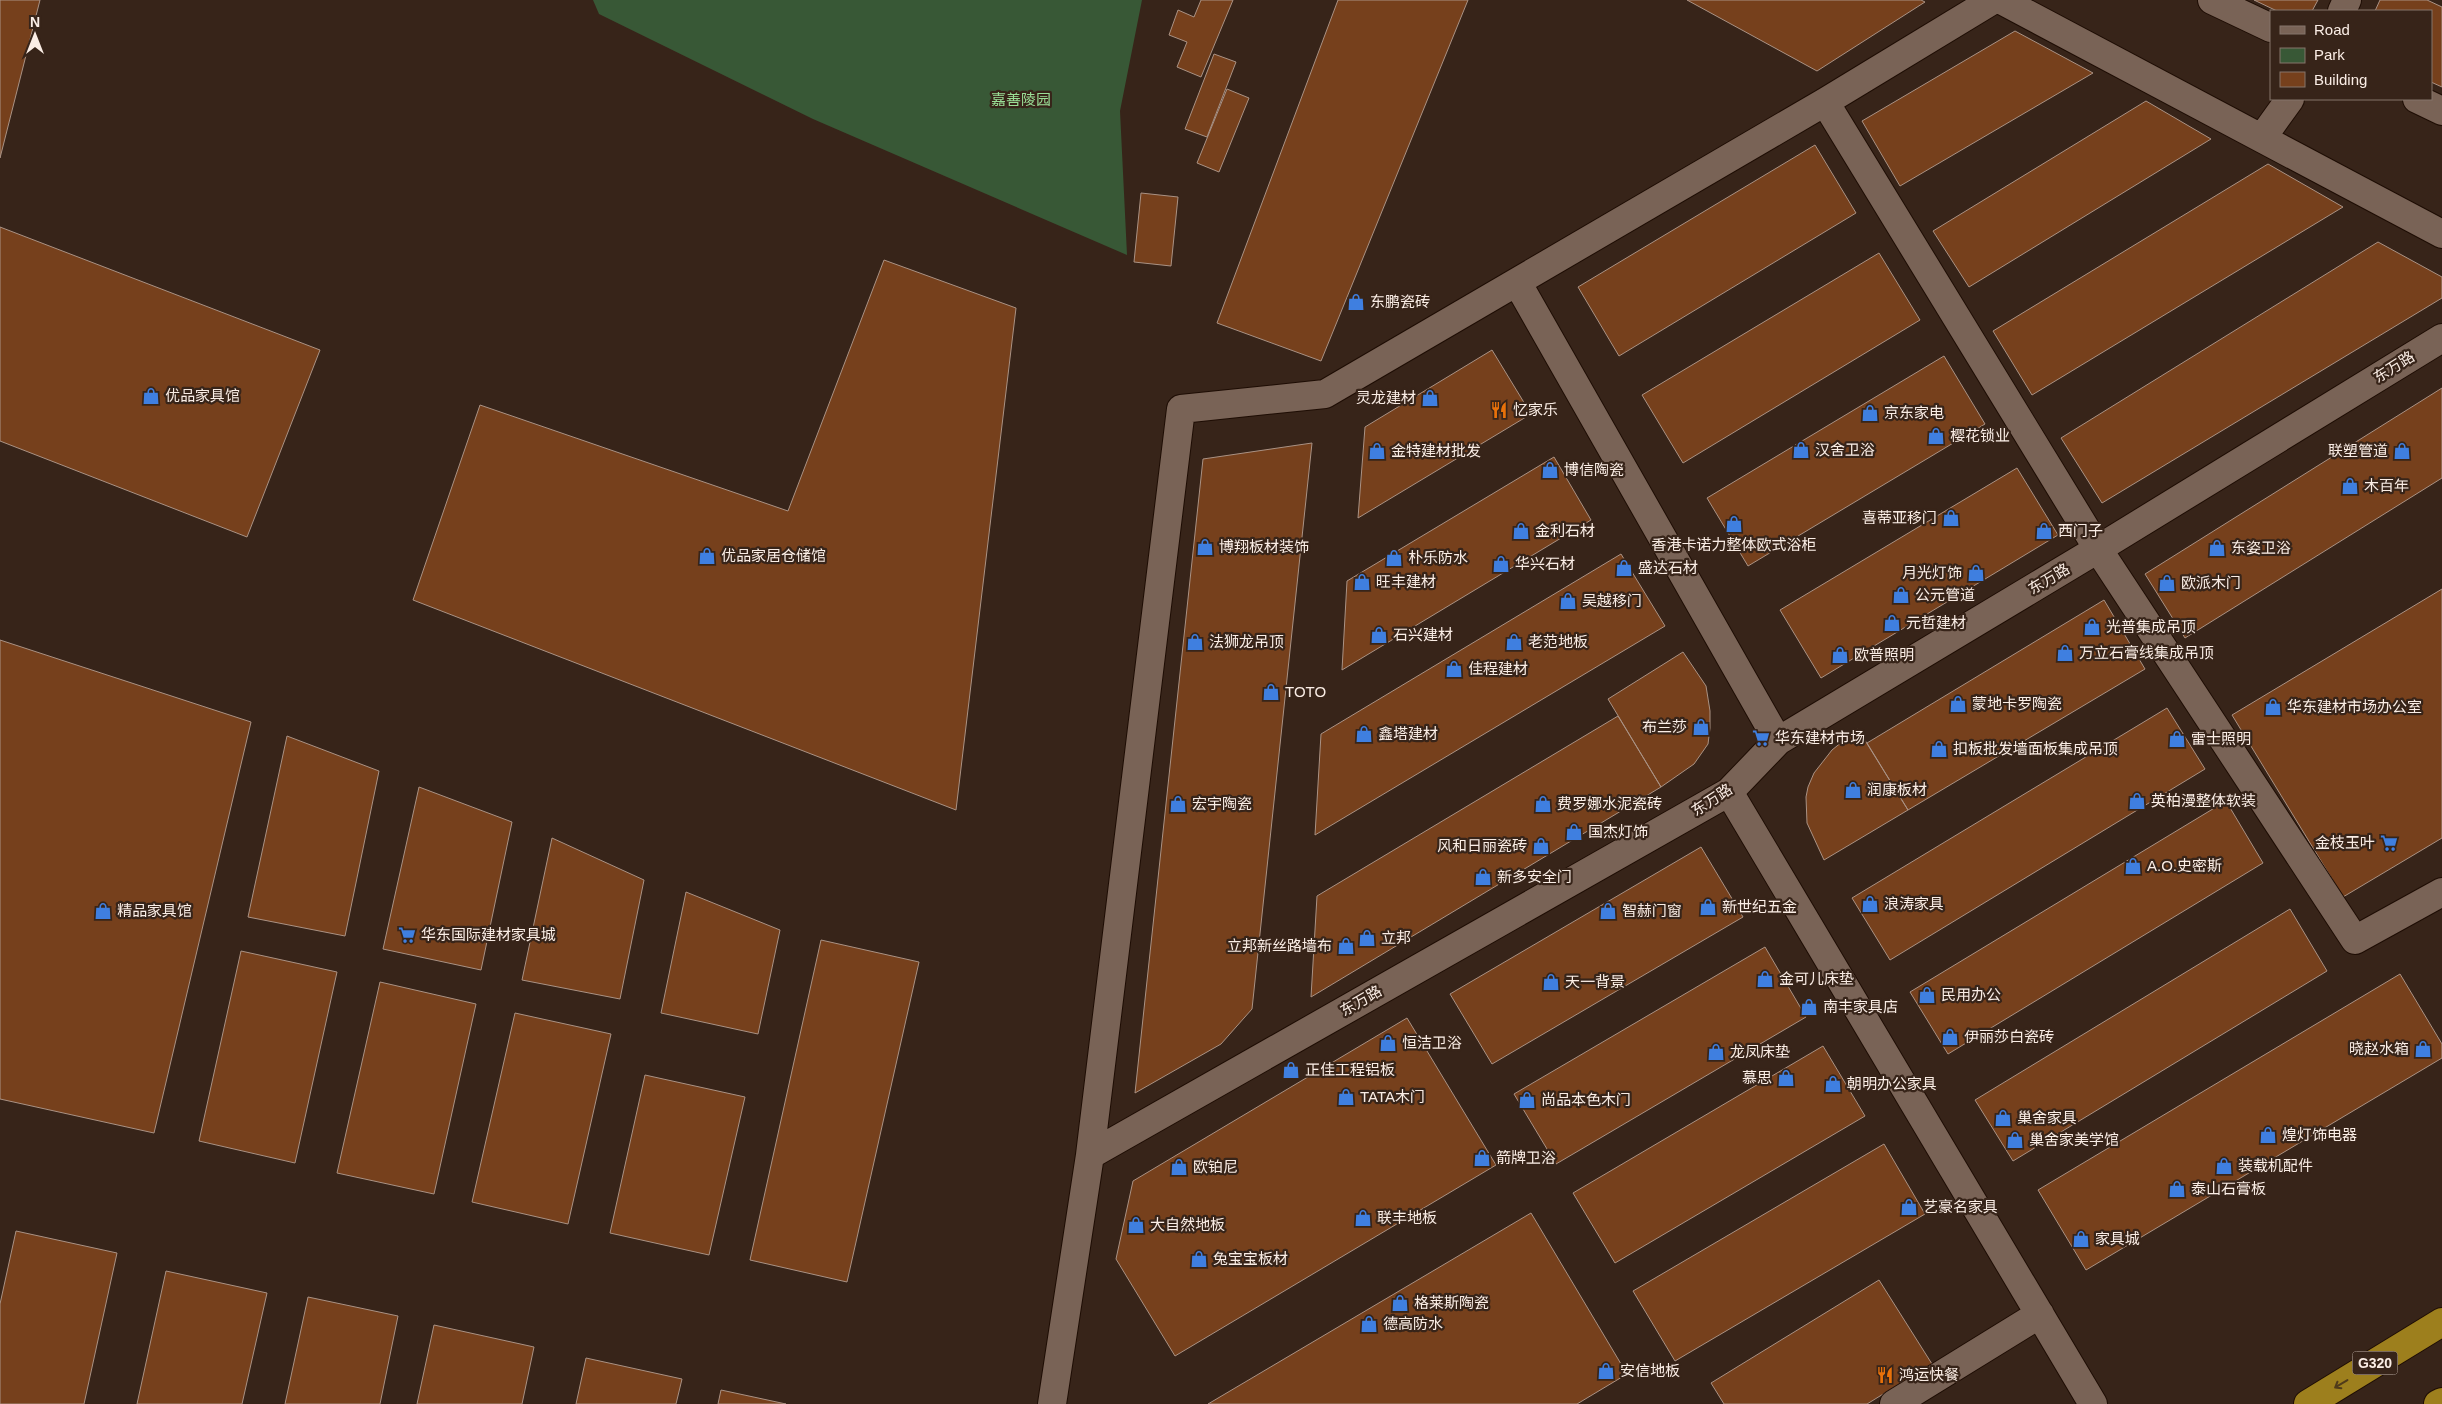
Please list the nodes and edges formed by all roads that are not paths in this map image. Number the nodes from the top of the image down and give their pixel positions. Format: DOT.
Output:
graph roads {
  1 [pos="1993,0"];
  2 [pos="2001,0"];
  3 [pos="2212,0"];
  4 [pos="2270,28"];
  5 [pos="2289,100"];
  6 [pos="2419,100"];
  7 [pos="1825,102"];
  8 [pos="2442,111"];
  9 [pos="2262,138"];
  10 [pos="2442,234"];
  11 [pos="1517,282"];
  12 [pos="2442,338"];
  13 [pos="2098,549"];
  14 [pos="1778,742"];
  15 [pos="1729,792"];
  16 [pos="2442,892"];
  17 [pos="1090,1155"];
  18 [pos="2040,1314"];
  19 [pos="2442,1322"];
  20 [pos="2442,1402"];
  21 [pos="1052,1404"];
  22 [pos="1894,1404"];
  23 [pos="2093,1404"];
  24 [pos="2308,1404"];
  25 [pos="2438,1404"];
  1 -- 7 [label="lane"];
  2 -- 9 [label="lane"];
  3 -- 4 [label="lane"];
  5 -- 9 [label="lane"];
  6 -- 8 [label="lane"];
  7 -- 11 [label="lane"];
  7 -- 13 [label="lane"];
  9 -- 10 [label="lane"];
  11 -- 14 [label="lane"];
  11 -- 17 [label="lane"];
  12 -- 13 [label="lane, 东万路"];
  13 -- 14 [label="lane, 东万路"];
  13 -- 16 [label="lane"];
  14 -- 15 [label="lane, 东万路"];
  15 -- 17 [label="lane, 东万路"];
  15 -- 18 [label="lane"];
  17 -- 21 [label="lane"];
  18 -- 22 [label="lane"];
  18 -- 23 [label="lane"];
  19 -- 24 [label="highway, G320, one-way"];
  20 -- 25 [label="highway"];
}
